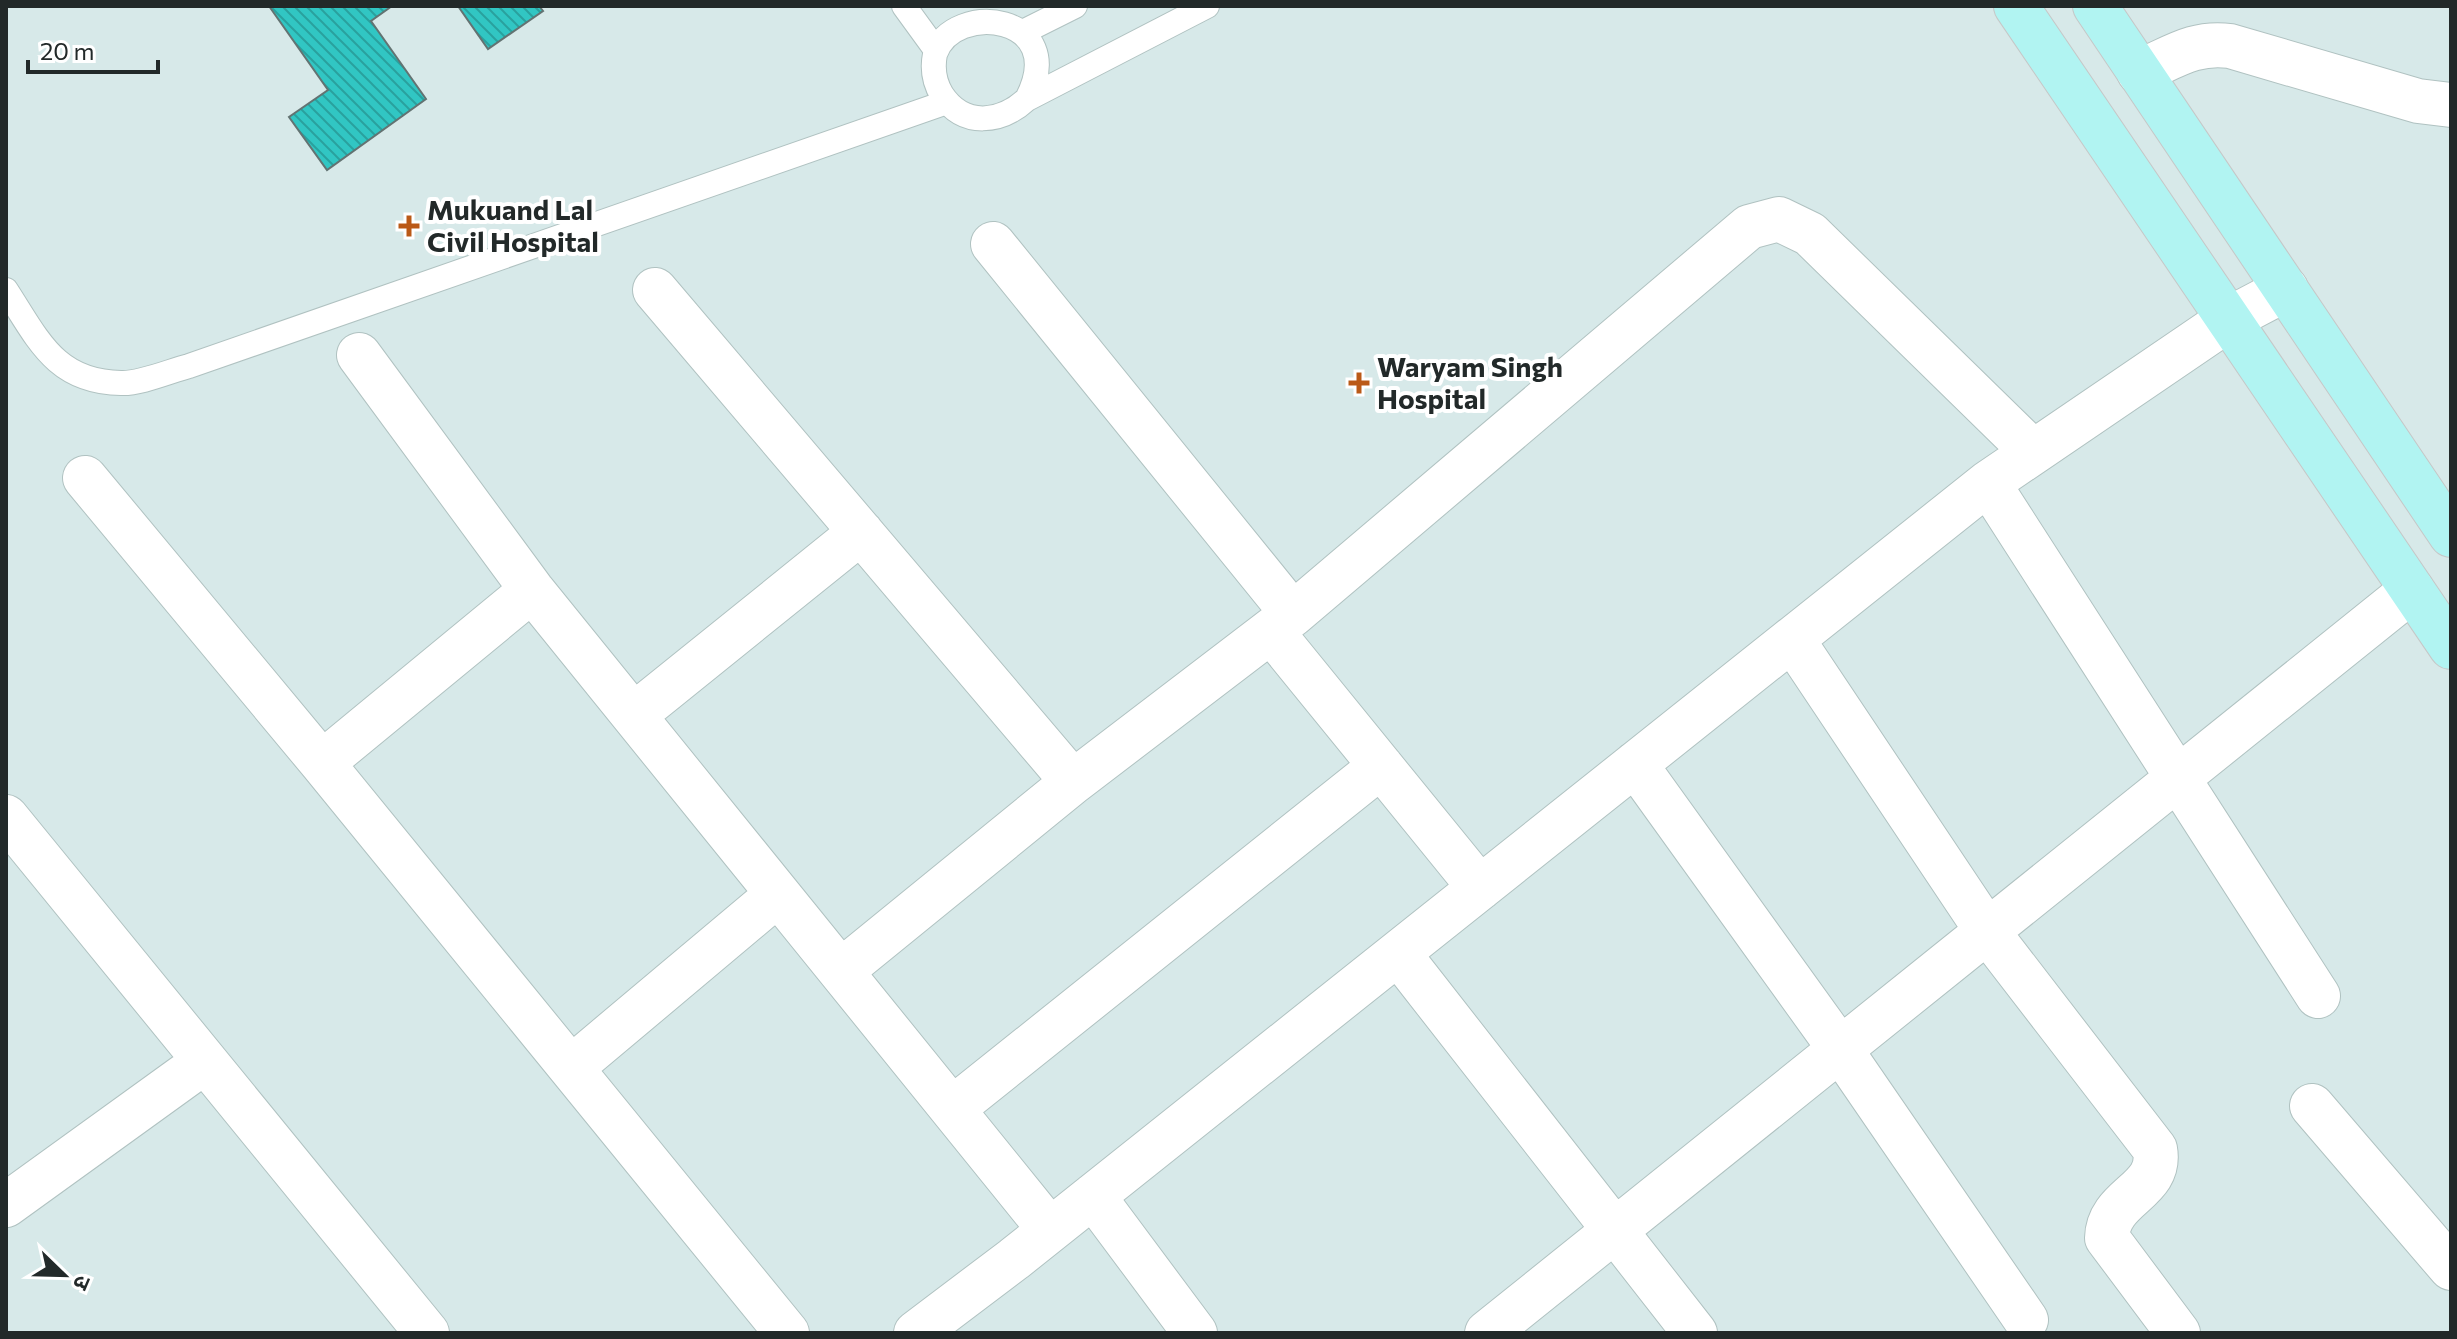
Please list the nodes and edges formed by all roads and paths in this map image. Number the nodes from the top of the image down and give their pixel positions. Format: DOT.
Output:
graph roads {
  1 [pos="904,6"];
  2 [pos="1075,6"];
  3 [pos="1207,6"];
  4 [pos="2016,6"];
  5 [pos="2095,6"];
  6 [pos="990,10"];
  7 [pos="1025,31"];
  8 [pos="936,50"];
  9 [pos="2139,72"];
  10 [pos="1027,99"];
  11 [pos="947,102"];
  12 [pos="2451,105"];
  13 [pos="993,244"];
  14 [pos="2286,289"];
  15 [pos="6,290"];
  16 [pos="655,290"];
  17 [pos="2229,319"];
  18 [pos="359,355"];
  19 [pos="2033,452"];
  20 [pos="85,478"];
  21 [pos="1988,483"];
  22 [pos="861,532"];
  23 [pos="2451,535"];
  24 [pos="532,590"];
  25 [pos="2412,590"];
  26 [pos="1282,622"];
  27 [pos="1792,639"];
  28 [pos="2451,647"];
  29 [pos="634,715"];
  30 [pos="322,763"];
  31 [pos="1635,764"];
  32 [pos="1381,766"];
  33 [pos="2178,777"];
  34 [pos="1073,782"];
  35 [pos="6,817"];
  36 [pos="1480,888"];
  37 [pos="778,894"];
  38 [pos="1987,931"];
  39 [pos="1398,953"];
  40 [pos="841,971"];
  41 [pos="2318,996"];
  42 [pos="1840,1049"];
  43 [pos="204,1062"];
  44 [pos="571,1068"];
  45 [pos="2312,1106"];
  46 [pos="952,1109"];
  47 [pos="1093,1196"];
  48 [pos="6,1205"];
  49 [pos="1050,1230"];
  50 [pos="1615,1231"];
  51 [pos="2451,1268"];
  52 [pos="2026,1320"];
  53 [pos="427,1333"];
  54 [pos="787,1333"];
  55 [pos="916,1333"];
  56 [pos="1195,1333"];
  57 [pos="1487,1333"];
  58 [pos="1695,1333"];
  59 [pos="2178,1333"];
  1 -- 8 [label="lane"];
  2 -- 7 [label="lane"];
  3 -- 10 [label="lane"];
  4 -- 17 [label="main road"];
  5 -- 9 [label="main road"];
  6 -- 7 [label="lane"];
  6 -- 8 [label="lane"];
  7 -- 10 [label="lane"];
  8 -- 11 [label="lane"];
  9 -- 12 [label="street"];
  9 -- 14 [label="main road"];
  10 -- 11 [label="lane"];
  11 -- 15 [label="lane"];
  13 -- 26 [label="street"];
  14 -- 17 [label="street"];
  14 -- 23 [label="main road"];
  16 -- 22 [label="street"];
  17 -- 19 [label="street"];
  17 -- 25 [label="main road"];
  18 -- 24 [label="street"];
  19 -- 21 [label="street"];
  19 -- 26 [label="street"];
  20 -- 30 [label="street"];
  21 -- 27 [label="street"];
  21 -- 33 [label="street"];
  22 -- 29 [label="street"];
  22 -- 34 [label="street"];
  24 -- 29 [label="street"];
  24 -- 30 [label="street"];
  25 -- 28 [label="main road"];
  25 -- 33 [label="street"];
  26 -- 32 [label="street"];
  26 -- 34 [label="street"];
  27 -- 31 [label="street"];
  27 -- 38 [label="street"];
  29 -- 37 [label="street"];
  30 -- 44 [label="street"];
  31 -- 36 [label="street"];
  31 -- 42 [label="street"];
  32 -- 36 [label="street"];
  32 -- 46 [label="street"];
  33 -- 38 [label="street"];
  33 -- 41 [label="street"];
  34 -- 40 [label="street"];
  35 -- 43 [label="street"];
  36 -- 39 [label="street"];
  37 -- 40 [label="street"];
  37 -- 44 [label="street"];
  38 -- 42 [label="street"];
  38 -- 59 [label="street"];
  39 -- 47 [label="street"];
  39 -- 50 [label="street"];
  40 -- 46 [label="street"];
  42 -- 50 [label="street"];
  42 -- 52 [label="street"];
  43 -- 48 [label="street"];
  43 -- 53 [label="street"];
  44 -- 54 [label="street"];
  45 -- 51 [label="street"];
  46 -- 49 [label="street"];
  47 -- 49 [label="street"];
  47 -- 56 [label="street"];
  49 -- 55 [label="street"];
  50 -- 57 [label="street"];
  50 -- 58 [label="street"];
}
